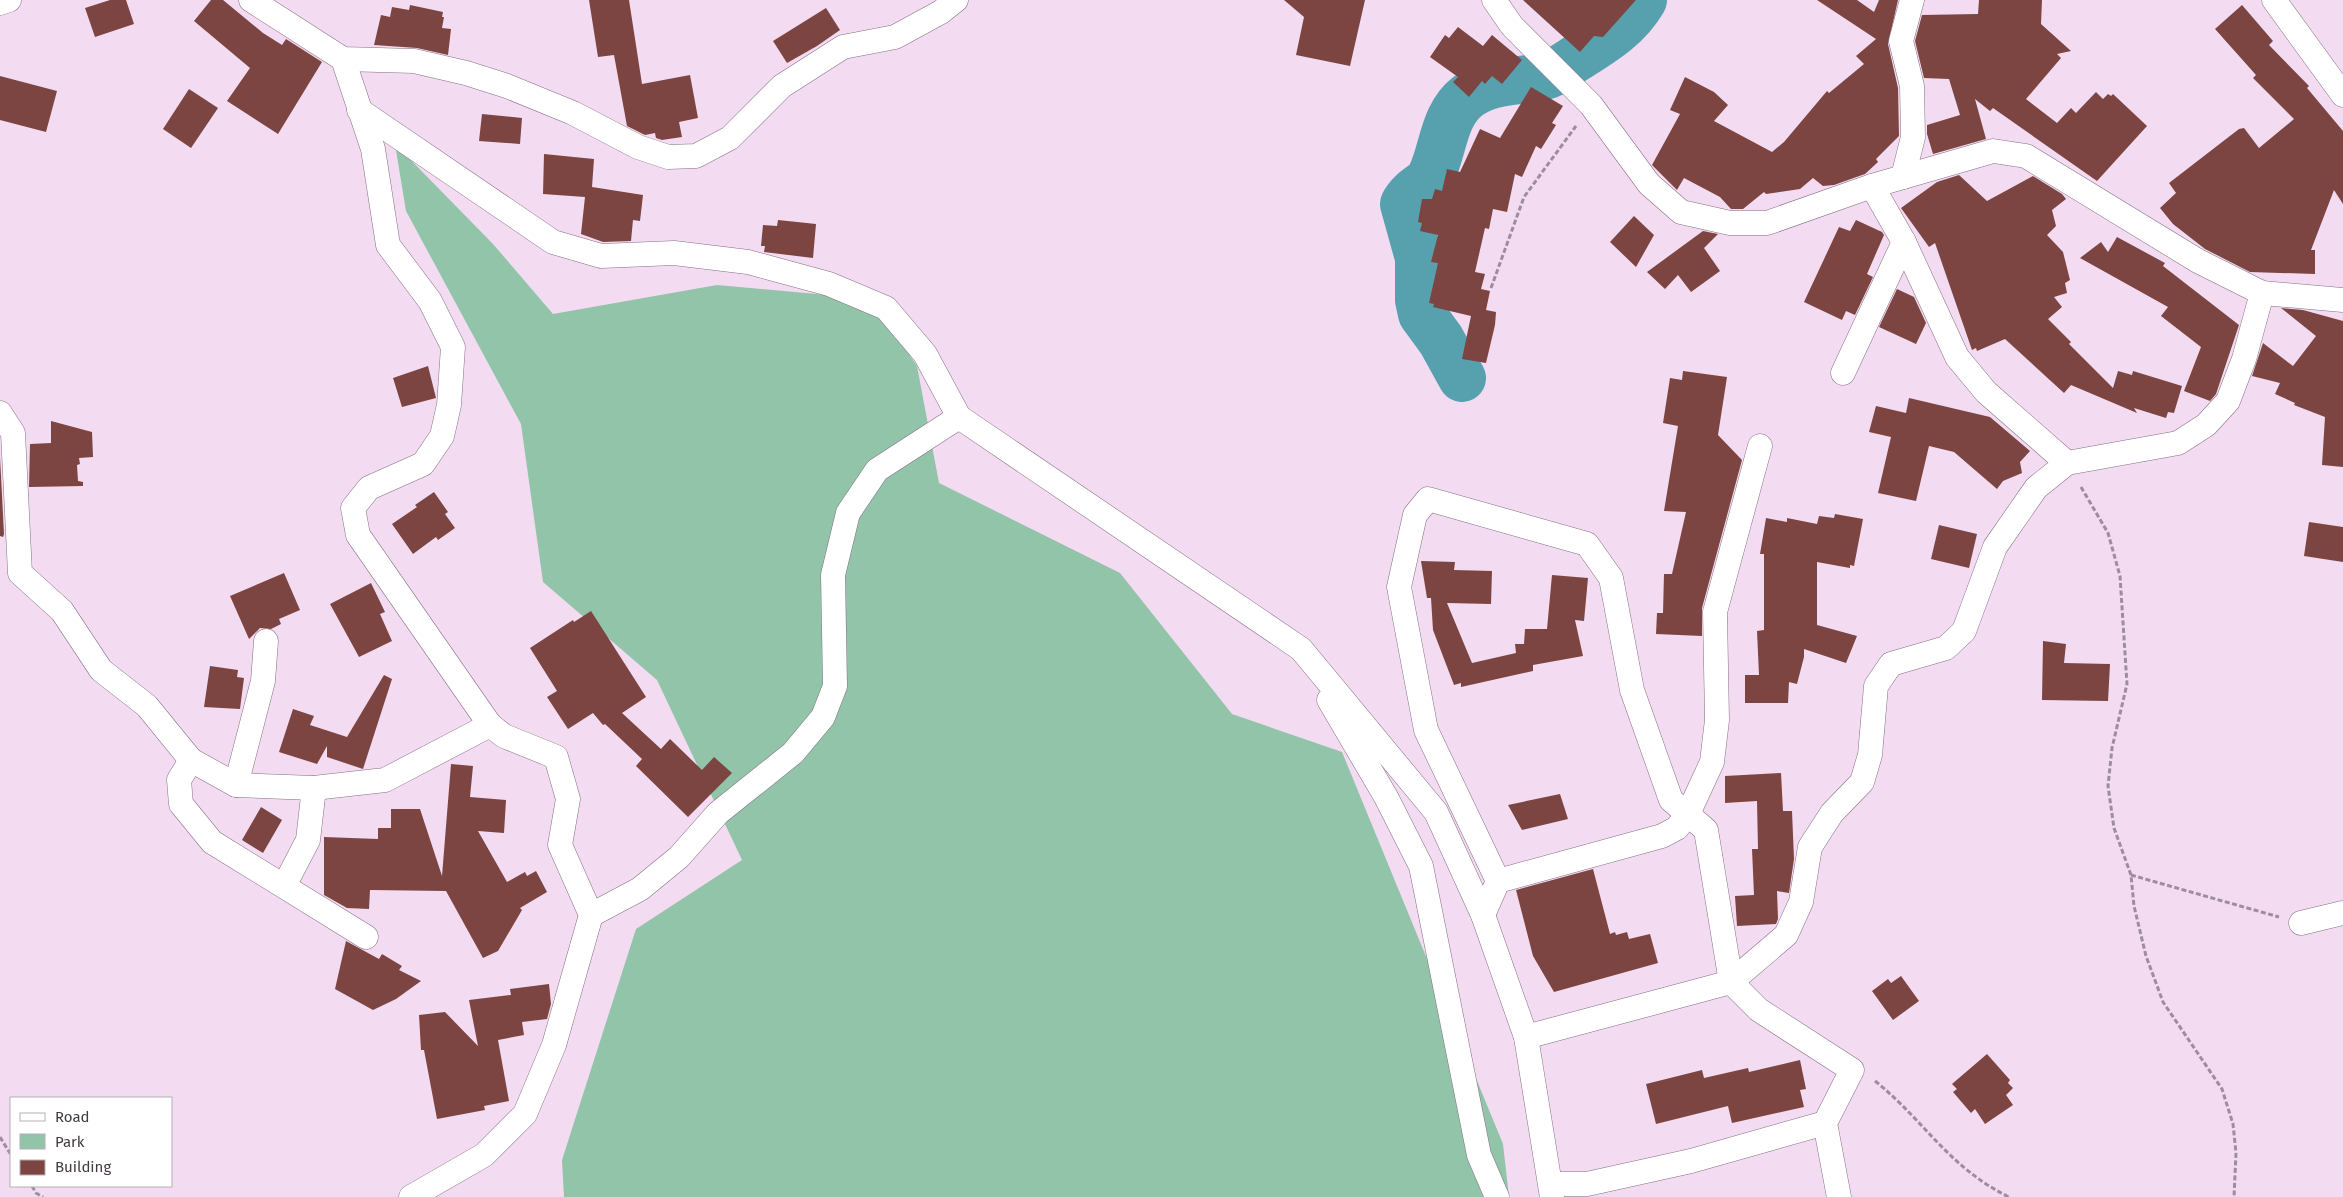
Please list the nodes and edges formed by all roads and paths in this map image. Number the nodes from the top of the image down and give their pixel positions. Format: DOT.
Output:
graph roads {
  1 [pos="9,0"];
  2 [pos="251,0"];
  3 [pos="956,0"];
  4 [pos="1494,0"];
  5 [pos="1912,0"];
  6 [pos="2274,0"];
  7 [pos="0,3"];
  8 [pos="343,59"];
  9 [pos="2343,95"];
  10 [pos="1591,105"];
  11 [pos="360,110"];
  12 [pos="1903,176"];
  13 [pos="1872,186"];
  14 [pos="1904,242"];
  15 [pos="1491,288"];
  16 [pos="2262,292"];
  17 [pos="2343,300"];
  18 [pos="1842,372"];
  19 [pos="0,413"];
  20 [pos="959,417"];
  21 [pos="1760,446"];
  22 [pos="2067,463"];
  23 [pos="266,641"];
  24 [pos="1301,649"];
  25 [pos="490,725"];
  26 [pos="191,760"];
  27 [pos="236,784"];
  28 [pos="314,788"];
  29 [pos="1688,814"];
  30 [pos="2131,875"];
  31 [pos="1498,880"];
  32 [pos="284,886"];
  33 [pos="2343,913"];
  34 [pos="591,915"];
  35 [pos="1483,915"];
  36 [pos="2301,923"];
  37 [pos="366,937"];
  38 [pos="1731,982"];
  39 [pos="1526,1037"];
  40 [pos="1852,1070"];
  41 [pos="1825,1122"];
  42 [pos="0,1137"];
  43 [pos="10,1152"];
  44 [pos="33,1187"];
  45 [pos="1552,1190"];
  46 [pos="42,1197"];
  47 [pos="411,1197"];
  48 [pos="1497,1197"];
  49 [pos="1839,1197"];
  50 [pos="2009,1197"];
  51 [pos="2234,1197"];
  1 -- 7 [label="street"];
  2 -- 8 [label="street"];
  3 -- 8 [label="street"];
  4 -- 10 [label="street"];
  5 -- 12 [label="street"];
  6 -- 9 [label="street"];
  8 -- 11 [label="street"];
  10 -- 13 [label="street"];
  10 -- 15 [label="path"];
  11 -- 20 [label="street"];
  11 -- 25 [label="street"];
  12 -- 13 [label="street"];
  12 -- 16 [label="street"];
  13 -- 14 [label="street"];
  14 -- 18 [label="street"];
  14 -- 22 [label="street"];
  16 -- 17 [label="street"];
  16 -- 22 [label="street"];
  19 -- 26 [label="street"];
  20 -- 24 [label="street"];
  20 -- 34 [label="street"];
  21 -- 29 [label="street"];
  22 -- 30 [label="path"];
  22 -- 38 [label="street"];
  23 -- 27 [label="street"];
  24 -- 35 [label="street"];
  24 -- 48 [label="street"];
  25 -- 28 [label="street"];
  25 -- 34 [label="street"];
  26 -- 27 [label="street"];
  26 -- 32 [label="street"];
  27 -- 28 [label="street"];
  28 -- 32 [label="street"];
  29 -- 31 [label="street"];
  29 -- 31 [label="street"];
  29 -- 38 [label="street"];
  30 -- 36 [label="path"];
  30 -- 51 [label="path"];
  31 -- 35 [label="street"];
  32 -- 37 [label="street"];
  33 -- 36 [label="street"];
  34 -- 47 [label="street"];
  35 -- 39 [label="street"];
  38 -- 39 [label="street"];
  38 -- 40 [label="street"];
  39 -- 45 [label="street"];
  40 -- 41 [label="street"];
  40 -- 50 [label="path"];
  41 -- 45 [label="street"];
  41 -- 49 [label="street"];
  42 -- 43 [label="path"];
  44 -- 46 [label="path"];
}
